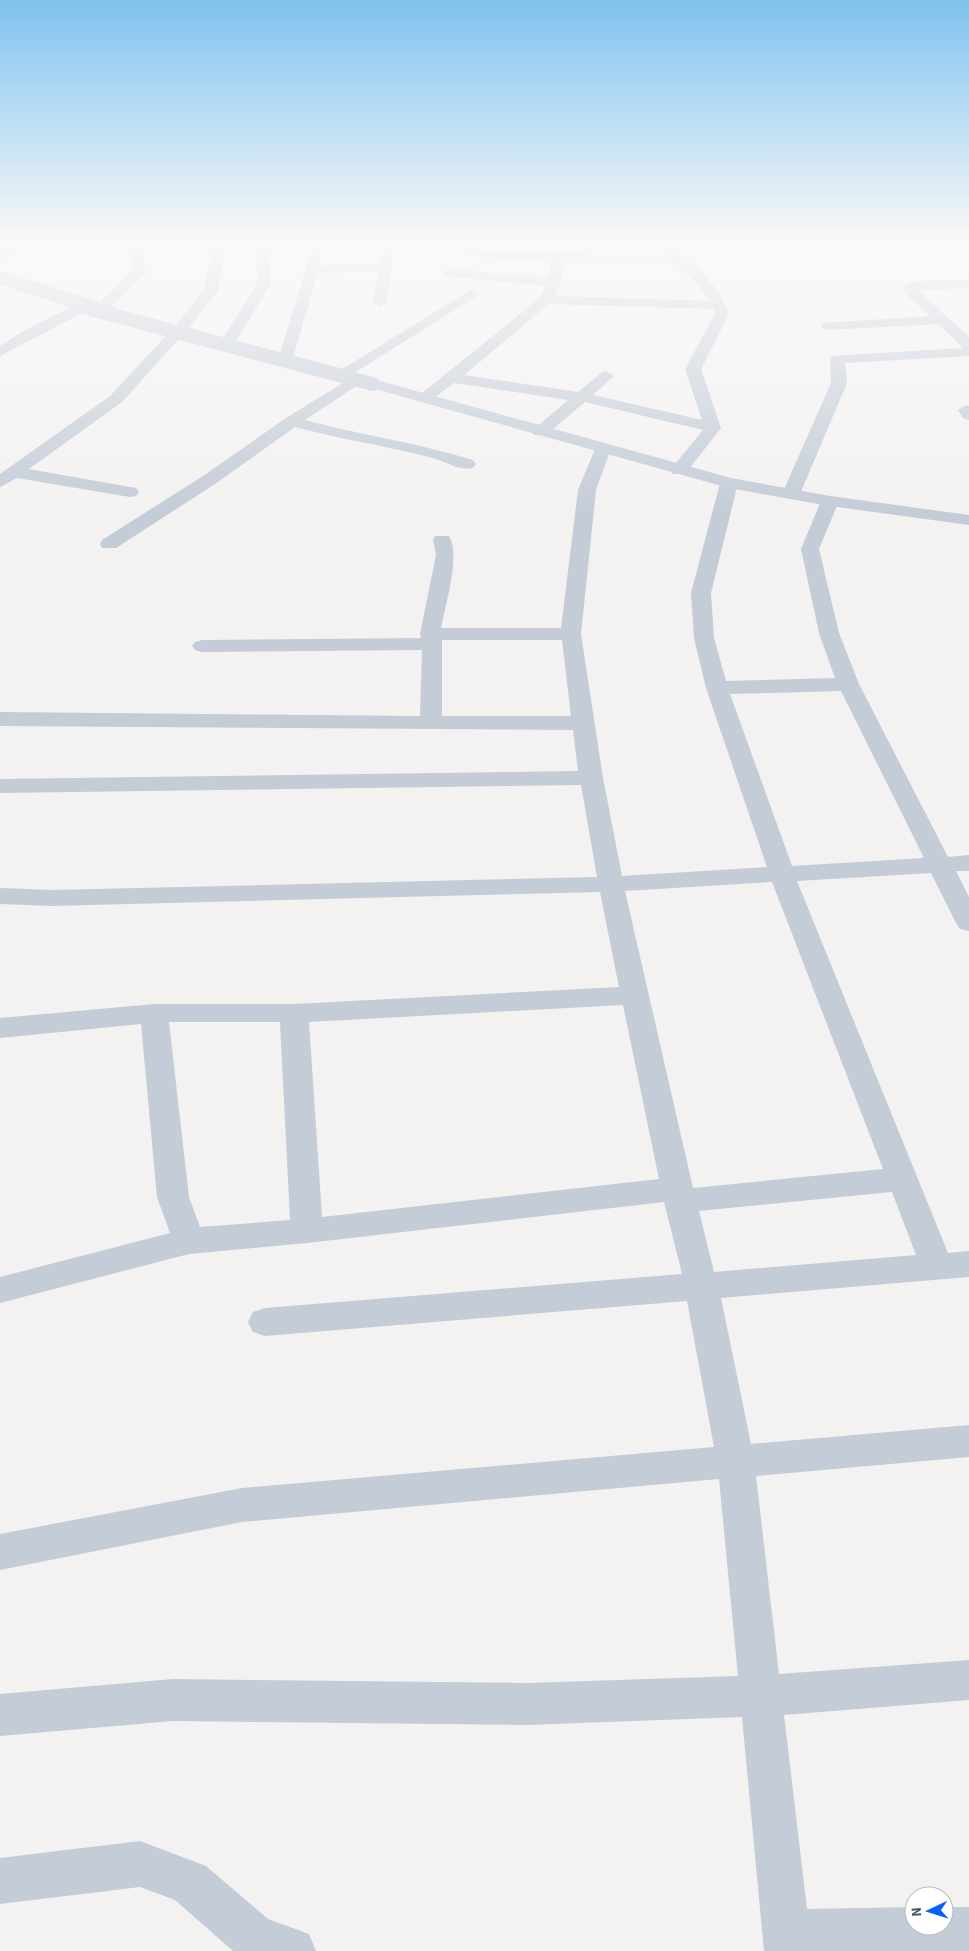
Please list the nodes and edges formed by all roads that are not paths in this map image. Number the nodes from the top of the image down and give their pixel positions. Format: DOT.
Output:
graph roads {
  1 [pos="34,331"];
  2 [pos="173,331"];
  3 [pos="178,331"];
  4 [pos="191,331"];
  5 [pos="235,331"];
  6 [pos="294,331"];
  7 [pos="422,331"];
  8 [pos="508,331"];
  9 [pos="715,331"];
  10 [pos="953,331"];
  11 [pos="228,342"];
  12 [pos="969,345"];
  13 [pos="0,352"];
  14 [pos="969,352"];
  15 [pos="286,357"];
  16 [pos="606,376"];
  17 [pos="451,378"];
  18 [pos="358,379"];
  19 [pos="392,390"];
  20 [pos="582,397"];
  21 [pos="424,398"];
  22 [pos="292,420"];
  23 [pos="713,428"];
  24 [pos="540,432"];
  25 [pos="603,449"];
  26 [pos="467,464"];
  27 [pos="679,470"];
  28 [pos="15,472"];
  29 [pos="0,482"];
  30 [pos="729,483"];
  31 [pos="130,492"];
  32 [pos="792,494"];
  33 [pos="830,500"];
  34 [pos="969,520"];
  35 [pos="442,540"];
  36 [pos="109,544"];
  37 [pos="571,634"];
  38 [pos="431,639"];
  39 [pos="202,646"];
  40 [pos="848,684"];
  41 [pos="718,688"];
  42 [pos="0,718"];
  43 [pos="431,723"];
  44 [pos="585,723"];
  45 [pos="591,778"];
  46 [pos="0,786"];
  47 [pos="969,863"];
  48 [pos="939,865"];
  49 [pos="782,873"];
  50 [pos="611,884"];
  51 [pos="0,896"];
  52 [pos="969,923"];
  53 [pos="635,995"];
  54 [pos="154,1013"];
  55 [pos="294,1014"];
  56 [pos="0,1028"];
  57 [pos="902,1179"];
  58 [pos="679,1195"];
  59 [pos="307,1231"];
  60 [pos="189,1241"];
  61 [pos="953,1265"];
  62 [pos="701,1285"];
  63 [pos="0,1290"];
  64 [pos="265,1322"];
  65 [pos="969,1442"];
  66 [pos="736,1463"];
  67 [pos="0,1552"];
  68 [pos="969,1680"];
  69 [pos="761,1696"];
  70 [pos="0,1715"];
  71 [pos="0,1881"];
  72 [pos="969,1930"];
  73 [pos="787,1942"];
  74 [pos="292,1951"];
  1 -- 13 [label="street"];
  2 -- 18 [label="street, bridge"];
  3 -- 28 [label="street"];
  4 -- 11 [label="street"];
  5 -- 11 [label="street"];
  6 -- 15 [label="street"];
  7 -- 18 [label="street"];
  8 -- 17 [label="street"];
  9 -- 23 [label="street"];
  10 -- 12 [label="street"];
  11 -- 15 [label="street"];
  14 -- 32 [label="street"];
  15 -- 18 [label="street"];
  16 -- 20 [label="street"];
  17 -- 20 [label="street"];
  17 -- 21 [label="street"];
  18 -- 19 [label="street"];
  18 -- 19 [label="street"];
  18 -- 22 [label="street"];
  19 -- 21 [label="street"];
  20 -- 23 [label="street"];
  20 -- 24 [label="street"];
  21 -- 24 [label="street"];
  22 -- 26 [label="street"];
  22 -- 36 [label="street"];
  23 -- 27 [label="street"];
  24 -- 25 [label="street"];
  25 -- 27 [label="street"];
  25 -- 37 [label="street"];
  27 -- 30 [label="street"];
  28 -- 29 [label="street"];
  28 -- 31 [label="street"];
  30 -- 32 [label="street"];
  30 -- 41 [label="street"];
  32 -- 33 [label="street"];
  33 -- 34 [label="street"];
  33 -- 40 [label="street"];
  35 -- 38 [label="street"];
  37 -- 38 [label="street"];
  37 -- 44 [label="street"];
  38 -- 39 [label="street"];
  38 -- 43 [label="street"];
  40 -- 41 [label="street"];
  40 -- 48 [label="street"];
  41 -- 49 [label="street"];
  42 -- 43 [label="street"];
  43 -- 44 [label="street"];
  44 -- 45 [label="street"];
  45 -- 46 [label="street"];
  45 -- 50 [label="street"];
  47 -- 48 [label="street"];
  48 -- 49 [label="street"];
  48 -- 52 [label="street"];
  49 -- 50 [label="street"];
  49 -- 57 [label="street"];
  50 -- 51 [label="street"];
  50 -- 53 [label="street"];
  53 -- 55 [label="street"];
  53 -- 58 [label="street"];
  54 -- 55 [label="street"];
  54 -- 56 [label="street"];
  54 -- 60 [label="street"];
  55 -- 59 [label="street"];
  57 -- 58 [label="street"];
  57 -- 61 [label="street"];
  58 -- 59 [label="street"];
  58 -- 62 [label="street"];
  59 -- 60 [label="street"];
  60 -- 63 [label="street"];
  61 -- 62 [label="street"];
  62 -- 64 [label="street"];
  62 -- 66 [label="street"];
  65 -- 66 [label="street"];
  66 -- 67 [label="street"];
  66 -- 69 [label="street"];
  68 -- 69 [label="street"];
  69 -- 70 [label="street"];
  69 -- 73 [label="street"];
  71 -- 74 [label="street"];
  72 -- 73 [label="street"];
}
